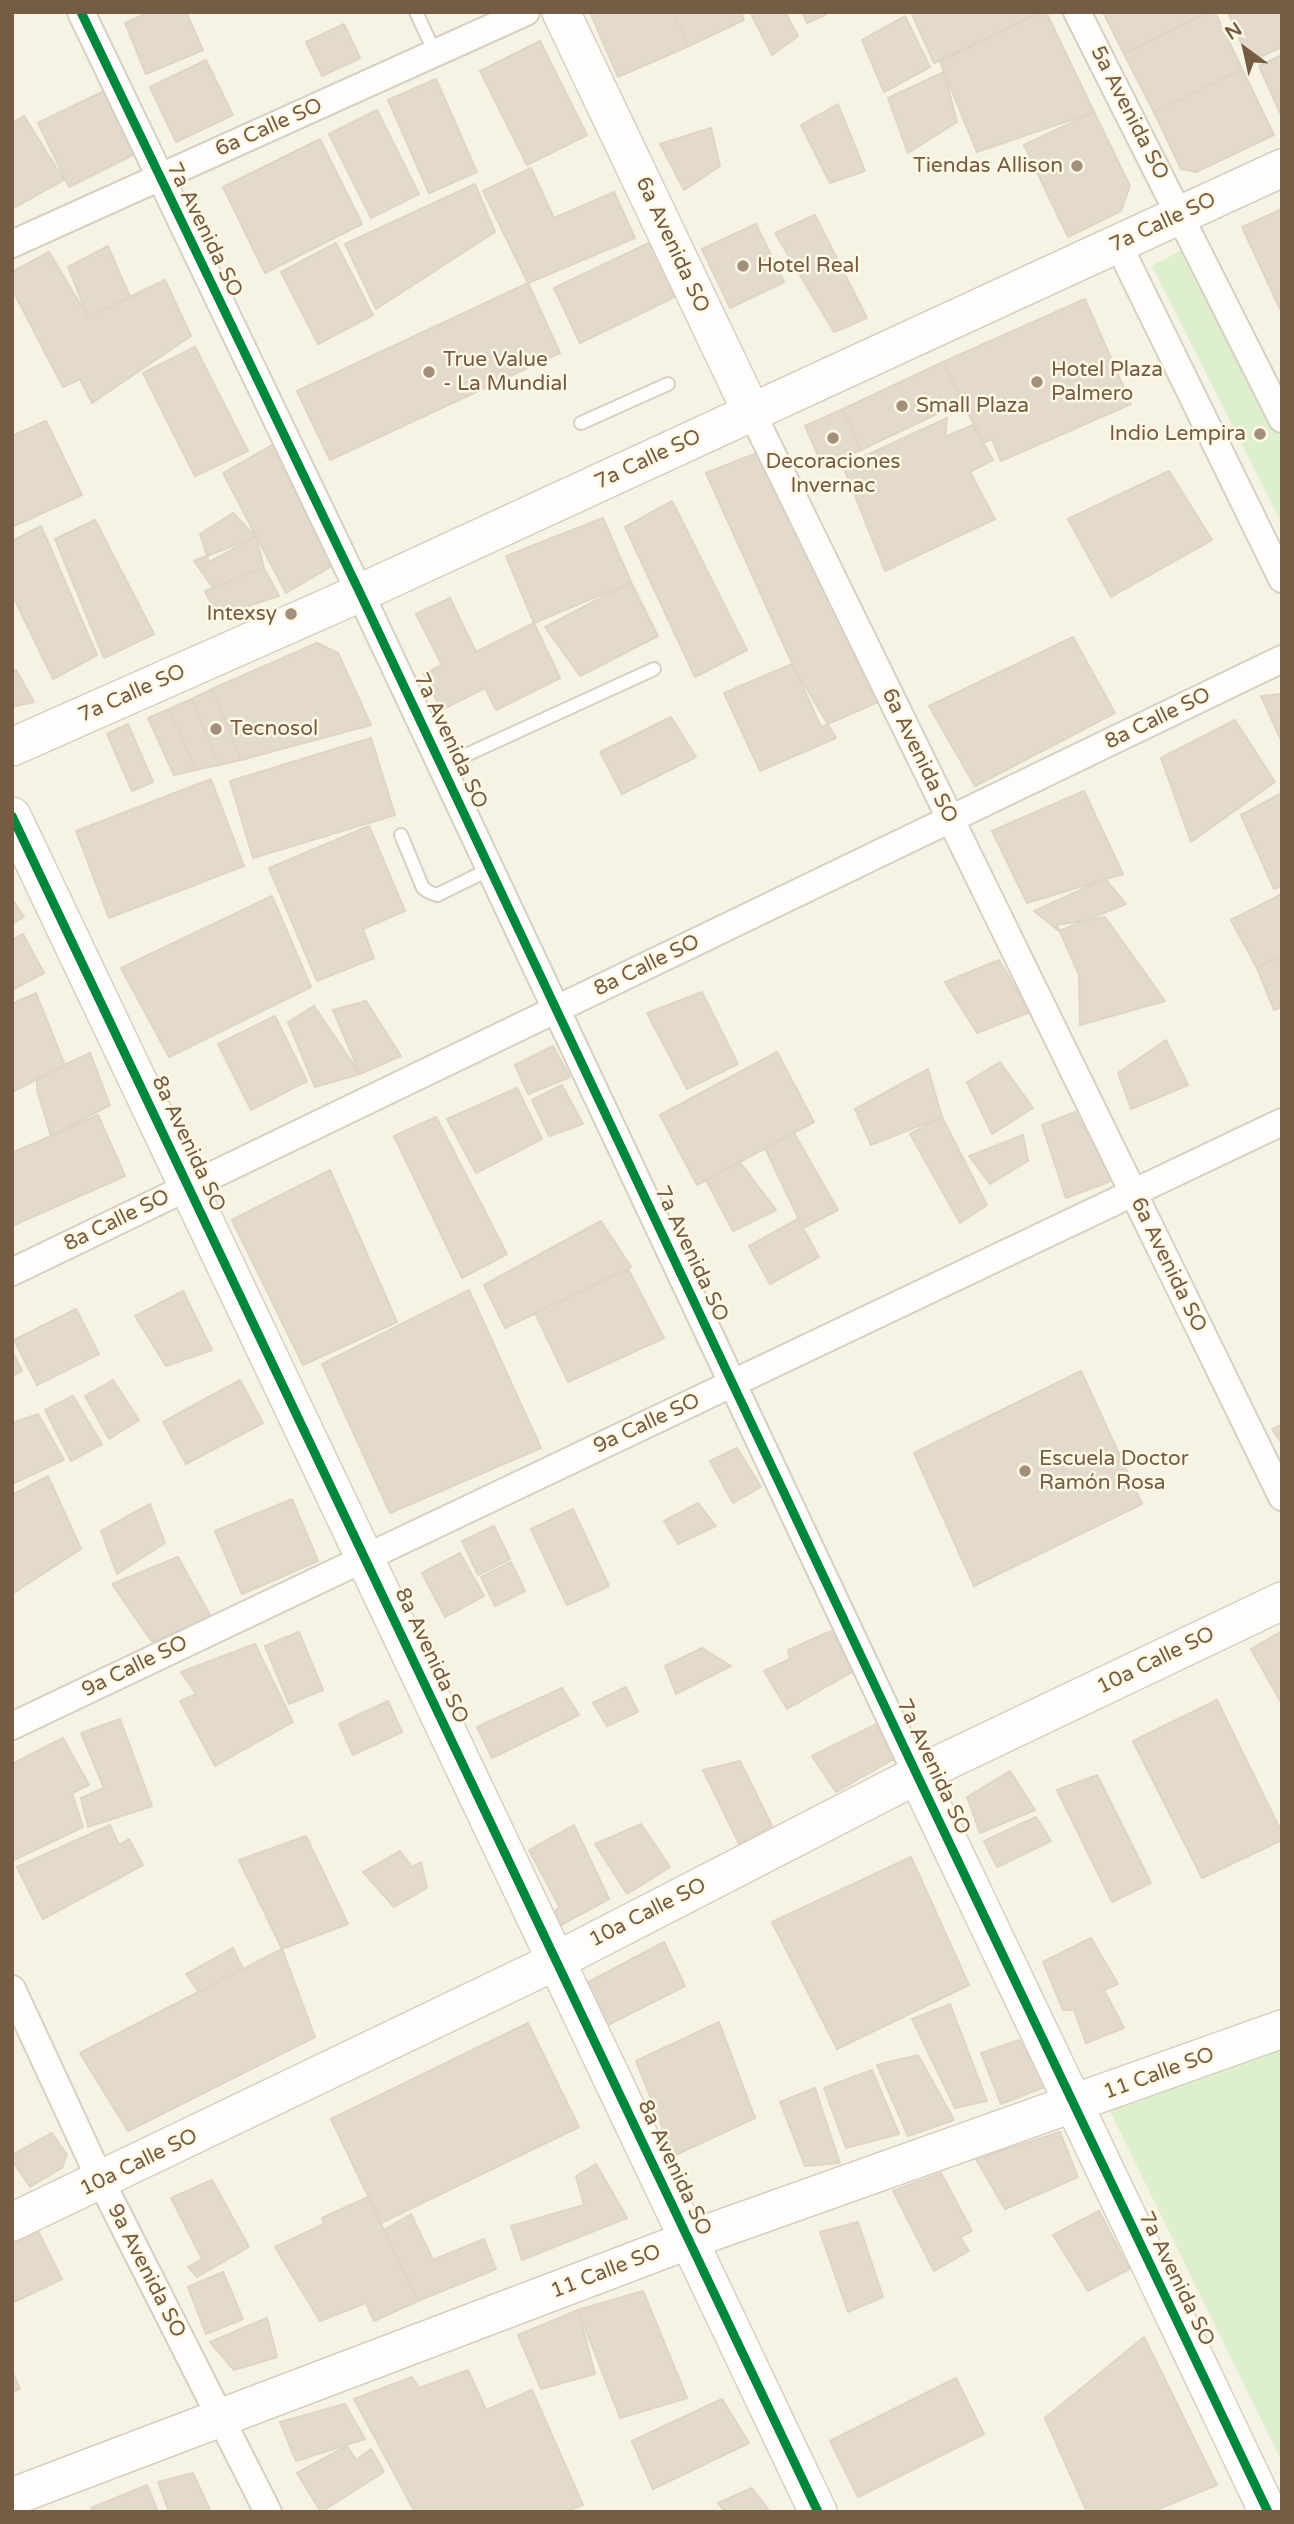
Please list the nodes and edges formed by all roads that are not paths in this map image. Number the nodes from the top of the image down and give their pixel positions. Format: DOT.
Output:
graph roads {
  1 [pos="81,12"];
  2 [pos="416,12"];
  3 [pos="526,12"];
  4 [pos="561,12"];
  5 [pos="1077,12"];
  6 [pos="435,53"];
  7 [pos="1282,168"];
  8 [pos="158,177"];
  9 [pos="1181,215"];
  10 [pos="12,244"];
  11 [pos="1118,244"];
  12 [pos="668,384"];
  13 [pos="752,413"];
  14 [pos="1282,419"];
  15 [pos="581,423"];
  16 [pos="1282,579"];
  17 [pos="360,593"];
  18 [pos="1282,659"];
  19 [pos="654,668"];
  20 [pos="12,747"];
  21 [pos="442,766"];
  22 [pos="12,816"];
  23 [pos="950,819"];
  24 [pos="401,835"];
  25 [pos="490,869"];
  26 [pos="556,1009"];
  27 [pos="1282,1122"];
  28 [pos="188,1186"];
  29 [pos="1133,1193"];
  30 [pos="12,1272"];
  31 [pos="733,1384"];
  32 [pos="1282,1497"];
  33 [pos="365,1557"];
  34 [pos="1282,1601"];
  35 [pos="12,1726"];
  36 [pos="917,1775"];
  37 [pos="556,1961"];
  38 [pos="12,1989"];
  39 [pos="1282,2029"];
  40 [pos="1074,2105"];
  41 [pos="101,2181"];
  42 [pos="12,2221"];
  43 [pos="689,2241"];
  44 [pos="221,2420"];
  45 [pos="12,2497"];
  46 [pos="268,2512"];
  47 [pos="818,2512"];
  48 [pos="1268,2512"];
  1 -- 8 [label="street, 7a Avenida SO"];
  2 -- 6 [label="lane"];
  3 -- 6 [label="street, 6a Calle SO"];
  4 -- 13 [label="street, 6a Avenida SO"];
  5 -- 9 [label="street, 5a Avenida SO"];
  6 -- 8 [label="street, 6a Calle SO"];
  7 -- 9 [label="street, 7a Calle SO"];
  8 -- 10 [label="street, 6a Calle SO"];
  8 -- 17 [label="street, 7a Avenida SO"];
  9 -- 11 [label="street, 7a Calle SO"];
  9 -- 14 [label="street, 5a Avenida SO"];
  11 -- 13 [label="street, 7a Calle SO"];
  11 -- 16 [label="street"];
  12 -- 15 [label="lane"];
  13 -- 17 [label="street, 7a Calle SO"];
  13 -- 23 [label="street, 6a Avenida SO"];
  17 -- 20 [label="street, 7a Calle SO"];
  17 -- 21 [label="street, 7a Avenida SO"];
  18 -- 23 [label="street, 8a Calle SO"];
  19 -- 21 [label="lane"];
  21 -- 25 [label="street, 7a Avenida SO"];
  22 -- 28 [label="street, 8a Avenida SO"];
  23 -- 26 [label="street, 8a Calle SO"];
  23 -- 29 [label="street, 6a Avenida SO"];
  24 -- 25 [label="lane"];
  25 -- 26 [label="street, 7a Avenida SO"];
  26 -- 28 [label="street, 8a Calle SO"];
  26 -- 31 [label="street, 7a Avenida SO"];
  27 -- 29 [label="street, 9a Calle SO"];
  28 -- 30 [label="street, 8a Calle SO"];
  28 -- 33 [label="street, 8a Avenida SO"];
  29 -- 31 [label="street, 9a Calle SO"];
  29 -- 32 [label="street, 6a Avenida SO"];
  31 -- 33 [label="street, 9a Calle SO"];
  31 -- 36 [label="street, 7a Avenida SO"];
  33 -- 35 [label="street, 9a Calle SO"];
  33 -- 37 [label="street, 8a Avenida SO"];
  34 -- 36 [label="street, 10a Calle SO"];
  36 -- 37 [label="street, 10a Calle SO"];
  36 -- 40 [label="street, 7a Avenida SO"];
  37 -- 41 [label="street, 10a Calle SO"];
  37 -- 43 [label="street, 8a Avenida SO"];
  38 -- 41 [label="street, 9a Avenida SO"];
  39 -- 40 [label="street, 11 Calle SO"];
  40 -- 43 [label="street, 11 Calle SO"];
  40 -- 48 [label="street, 7a Avenida SO"];
  41 -- 42 [label="street, 10a Calle SO"];
  41 -- 44 [label="street, 9a Avenida SO"];
  43 -- 44 [label="street, 11 Calle SO"];
  43 -- 47 [label="street, 8a Avenida SO"];
  44 -- 45 [label="street, 11 Calle SO"];
  44 -- 46 [label="street, 9a Avenida SO"];
}
